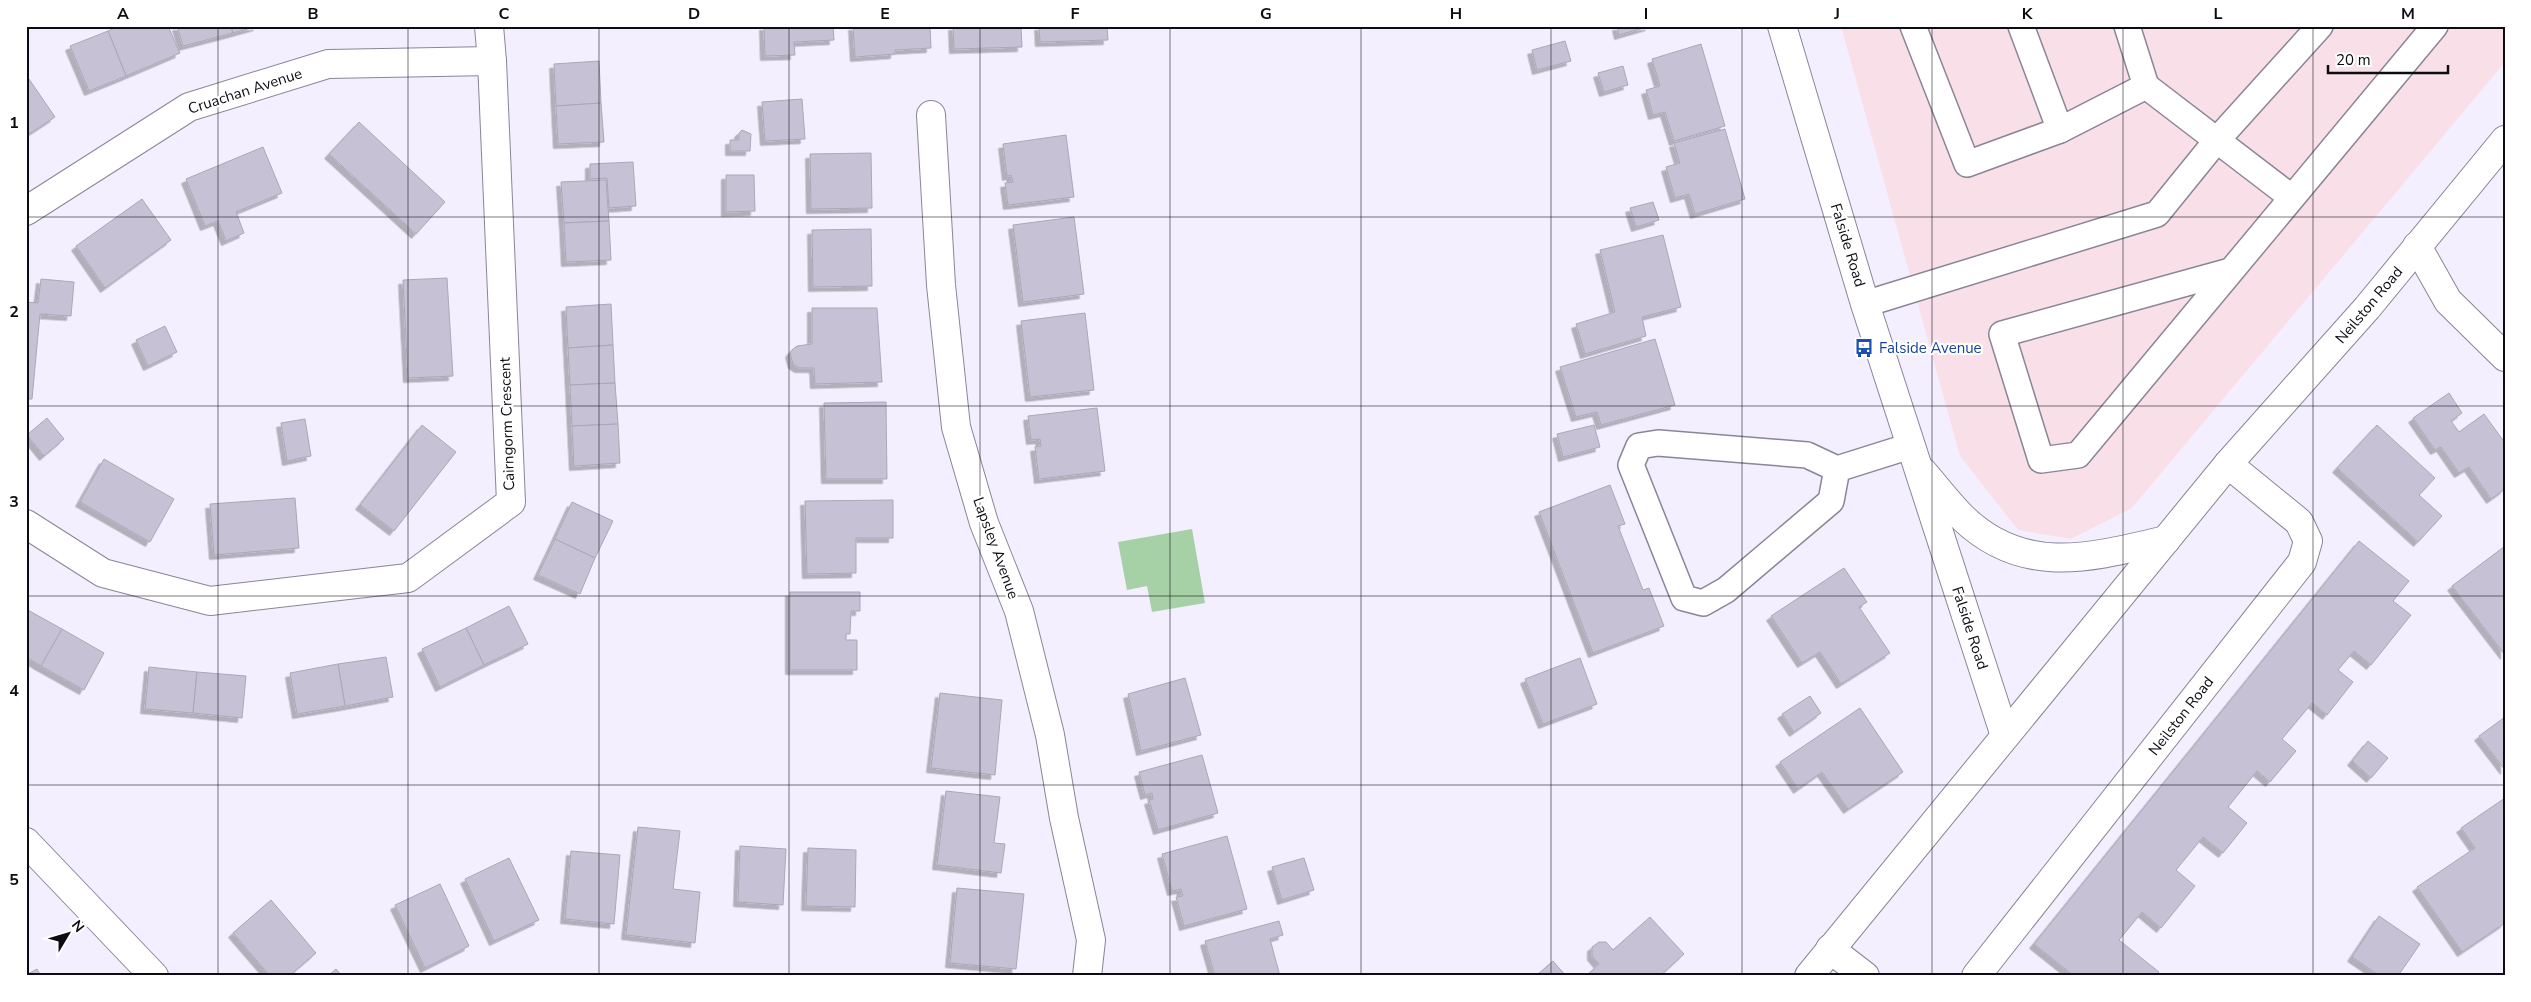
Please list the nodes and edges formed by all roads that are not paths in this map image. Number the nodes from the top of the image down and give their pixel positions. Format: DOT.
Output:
graph roads {
  1 [pos="489,26"];
  2 [pos="1782,26"];
  3 [pos="1913,26"];
  4 [pos="2021,26"];
  5 [pos="2127,26"];
  6 [pos="2320,26"];
  7 [pos="2435,26"];
  8 [pos="492,61"];
  9 [pos="2146,86"];
  10 [pos="932,115"];
  11 [pos="2060,130"];
  12 [pos="2217,140"];
  13 [pos="2505,140"];
  14 [pos="2291,197"];
  15 [pos="26,212"];
  16 [pos="2417,246"];
  17 [pos="2230,271"];
  18 [pos="1865,304"];
  19 [pos="2505,357"];
  20 [pos="1913,454"];
  21 [pos="2228,464"];
  22 [pos="1837,469"];
  23 [pos="26,524"];
  24 [pos="2166,540"];
  25 [pos="2005,736"];
  26 [pos="26,842"];
  27 [pos="1830,948"];
  28 [pos="154,976"];
  29 [pos="1087,976"];
  30 [pos="1809,976"];
  31 [pos="1865,976"];
  32 [pos="1976,976"];
  1 -- 8 [label="street, Cairngorm Crescent"];
  2 -- 18 [label="street, Falside Road"];
  3 -- 11 [label="lane"];
  4 -- 11 [label="lane"];
  5 -- 9 [label="lane"];
  6 -- 12 [label="lane"];
  7 -- 14 [label="lane"];
  8 -- 15 [label="street, Cruachan Avenue"];
  8 -- 23 [label="street, Cairngorm Crescent"];
  9 -- 11 [label="lane"];
  9 -- 12 [label="lane"];
  10 -- 29 [label="street, Lapsley Avenue"];
  12 -- 14 [label="lane"];
  12 -- 18 [label="lane"];
  13 -- 16 [label="street, Neilston Road"];
  14 -- 17 [label="lane"];
  16 -- 19 [label="street"];
  16 -- 21 [label="street, Neilston Road"];
  17 -- 17 [label="lane"];
  18 -- 20 [label="street, Falside Road"];
  20 -- 22 [label="lane"];
  20 -- 24 [label="street, Falside Road"];
  20 -- 25 [label="street, Falside Road"];
  21 -- 24 [label="street, Neilston Road"];
  21 -- 32 [label="street, Neilston Road"];
  22 -- 22 [label="lane"];
  24 -- 25 [label="street, Neilston Road"];
  25 -- 27 [label="street, Neilston Road"];
  26 -- 28 [label="street"];
  27 -- 30 [label="street, Neilston Road"];
  27 -- 31 [label="street"];
}
